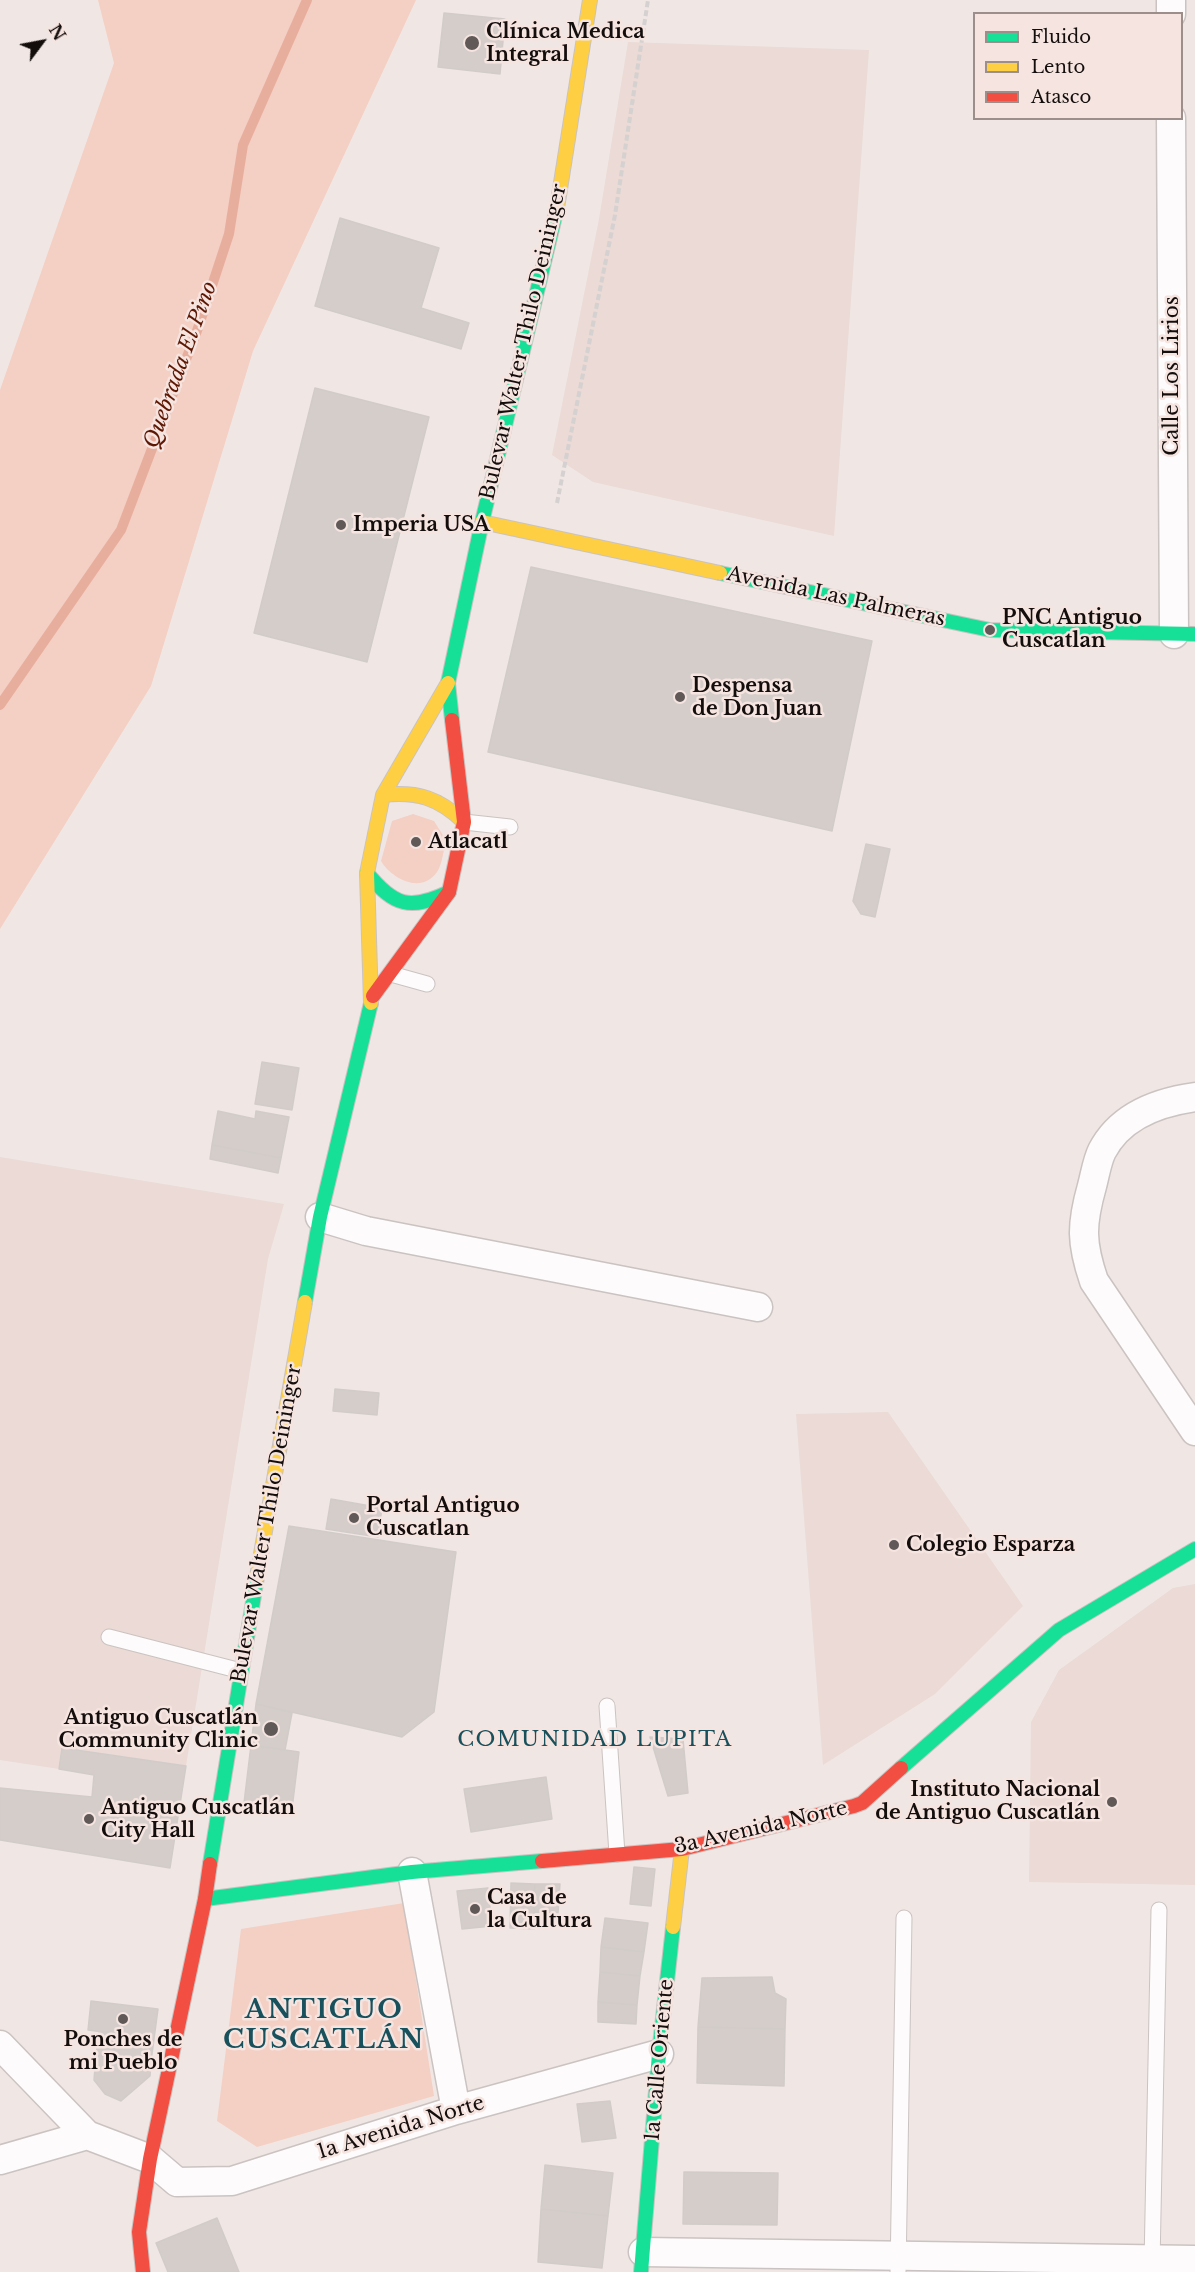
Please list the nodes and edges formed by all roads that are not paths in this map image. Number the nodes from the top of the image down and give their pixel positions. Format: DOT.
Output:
graph roads {
  1 [pos="590,0"];
  2 [pos="1171,120"];
  3 [pos="482,522"];
  4 [pos="1184,634"];
  5 [pos="448,683"];
  6 [pos="383,795"];
  7 [pos="464,822"];
  8 [pos="510,827"];
  9 [pos="367,873"];
  10 [pos="449,892"];
  11 [pos="391,974"];
  12 [pos="427,984"];
  13 [pos="373,996"];
  14 [pos="1195,1096"];
  15 [pos="320,1217"];
  16 [pos="758,1307"];
  17 [pos="1195,1431"];
  18 [pos="1195,1550"];
  19 [pos="109,1637"];
  20 [pos="242,1667"];
  21 [pos="262,1668"];
  22 [pos="607,1706"];
  23 [pos="682,1849"];
  24 [pos="617,1854"];
  25 [pos="412,1872"];
  26 [pos="205,1899"];
  27 [pos="1159,1910"];
  28 [pos="904,1918"];
  29 [pos="0,2045"];
  30 [pos="659,2054"];
  31 [pos="456,2110"];
  32 [pos="87,2135"];
  33 [pos="150,2159"];
  34 [pos="0,2160"];
  35 [pos="1195,2260"];
  36 [pos="642,2262"];
  37 [pos="898,2264"];
  38 [pos="1152,2266"];
  39 [pos="143,2272"];
  1 -- 3 [label="main road, Bulevar Walter Thilo Deininger"];
  2 -- 4 [label="street, Calle Los Lirios"];
  3 -- 4 [label="main road, Avenida Las Palmeras"];
  3 -- 5 [label="main road, Bulevar Walter Thilo Deininger"];
  5 -- 6 [label="main road, Bulevar Walter Thilo Deininger"];
  5 -- 7 [label="main road, Bulevar Walter Thilo Deininger"];
  6 -- 7 [label="main road"];
  6 -- 9 [label="main road, Bulevar Walter Thilo Deininger"];
  7 -- 8 [label="lane"];
  7 -- 10 [label="main road, Bulevar Walter Thilo Deininger"];
  9 -- 10 [label="main road"];
  9 -- 13 [label="main road, Bulevar Walter Thilo Deininger"];
  10 -- 11 [label="main road, Bulevar Walter Thilo Deininger"];
  11 -- 12 [label="lane"];
  11 -- 13 [label="main road, Bulevar Walter Thilo Deininger"];
  13 -- 15 [label="main road, Bulevar Walter Thilo Deininger"];
  14 -- 17 [label="street"];
  15 -- 16 [label="street"];
  15 -- 20 [label="main road, Bulevar Walter Thilo Deininger"];
  18 -- 23 [label="main road, 3a Avenida Norte"];
  19 -- 20 [label="lane"];
  20 -- 21 [label="lane"];
  20 -- 26 [label="main road, Bulevar Walter Thilo Deininger"];
  22 -- 24 [label="lane"];
  23 -- 24 [label="main road, 3a Avenida Norte"];
  23 -- 30 [label="main road, 1a Calle Oriente"];
  24 -- 25 [label="main road, 3a Avenida Norte"];
  25 -- 26 [label="main road, 3a Avenida Norte"];
  25 -- 31 [label="street"];
  26 -- 33 [label="main road, Bulevar Walter Thilo Deininger"];
  27 -- 38 [label="lane"];
  28 -- 37 [label="lane"];
  29 -- 32 [label="street"];
  30 -- 31 [label="street, 1a Avenida Norte"];
  30 -- 36 [label="main road, 1a Calle Oriente"];
  31 -- 33 [label="street, 1a Avenida Norte"];
  32 -- 33 [label="street, 1a Avenida Norte"];
  32 -- 34 [label="street"];
  33 -- 39 [label="main road, Bulevar Walter Thilo Deininger"];
  35 -- 38 [label="street"];
  36 -- 37 [label="street"];
  37 -- 38 [label="street"];
}
